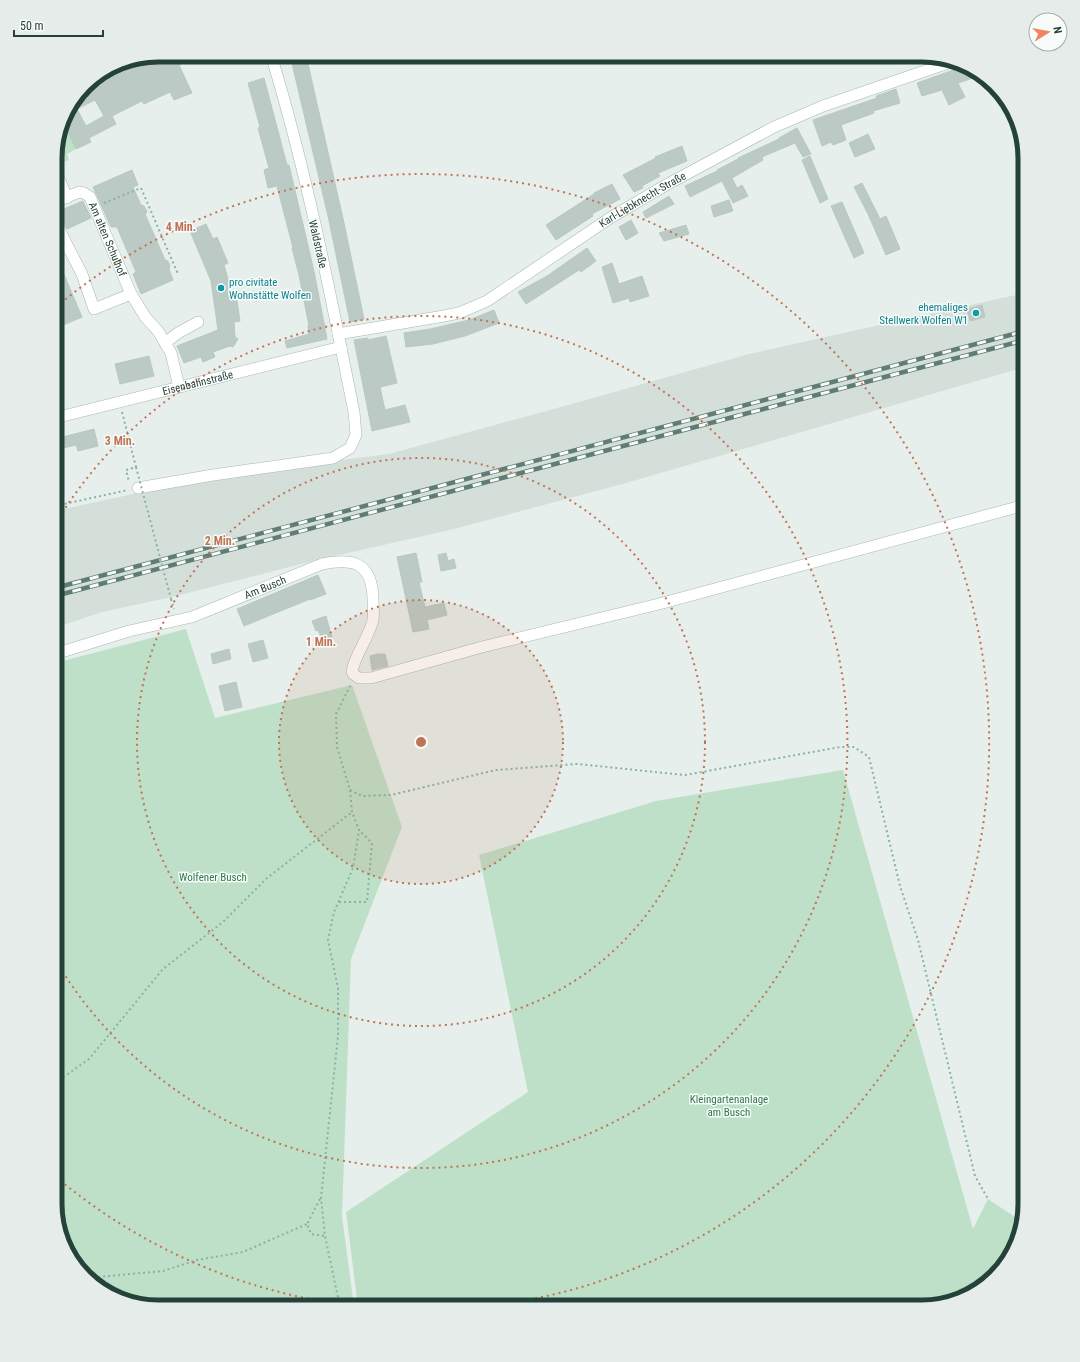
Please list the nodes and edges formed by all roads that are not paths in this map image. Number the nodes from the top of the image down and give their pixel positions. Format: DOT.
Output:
graph roads {
  1 [pos="273,62"];
  2 [pos="944,64"];
  3 [pos="62,186"];
  4 [pos="67,198"];
  5 [pos="62,200"];
  6 [pos="62,235"];
  7 [pos="131,294"];
  8 [pos="198,322"];
  9 [pos="338,334"];
  10 [pos="165,343"];
  11 [pos="341,347"];
  12 [pos="179,387"];
  13 [pos="62,416"];
  14 [pos="134,489"];
  15 [pos="1018,507"];
  16 [pos="62,652"];
  1 -- 9 [label="street, Waldstraße"];
  2 -- 9 [label="street, Karl-Liebknecht-Straße"];
  3 -- 4 [label="street"];
  4 -- 5 [label="street, Am alten Schulhof"];
  4 -- 7 [label="street, Am alten Schulhof"];
  6 -- 7 [label="street"];
  7 -- 10 [label="street, Am alten Schulhof"];
  8 -- 10 [label="street"];
  9 -- 11 [label="street, Waldstraße"];
  10 -- 12 [label="street, Am alten Schulhof"];
  11 -- 12 [label="street, Eisenbahnstraße"];
  11 -- 14 [label="street, Waldstraße"];
  12 -- 13 [label="street, Eisenbahnstraße"];
  15 -- 16 [label="street, Am Busch"];
}
